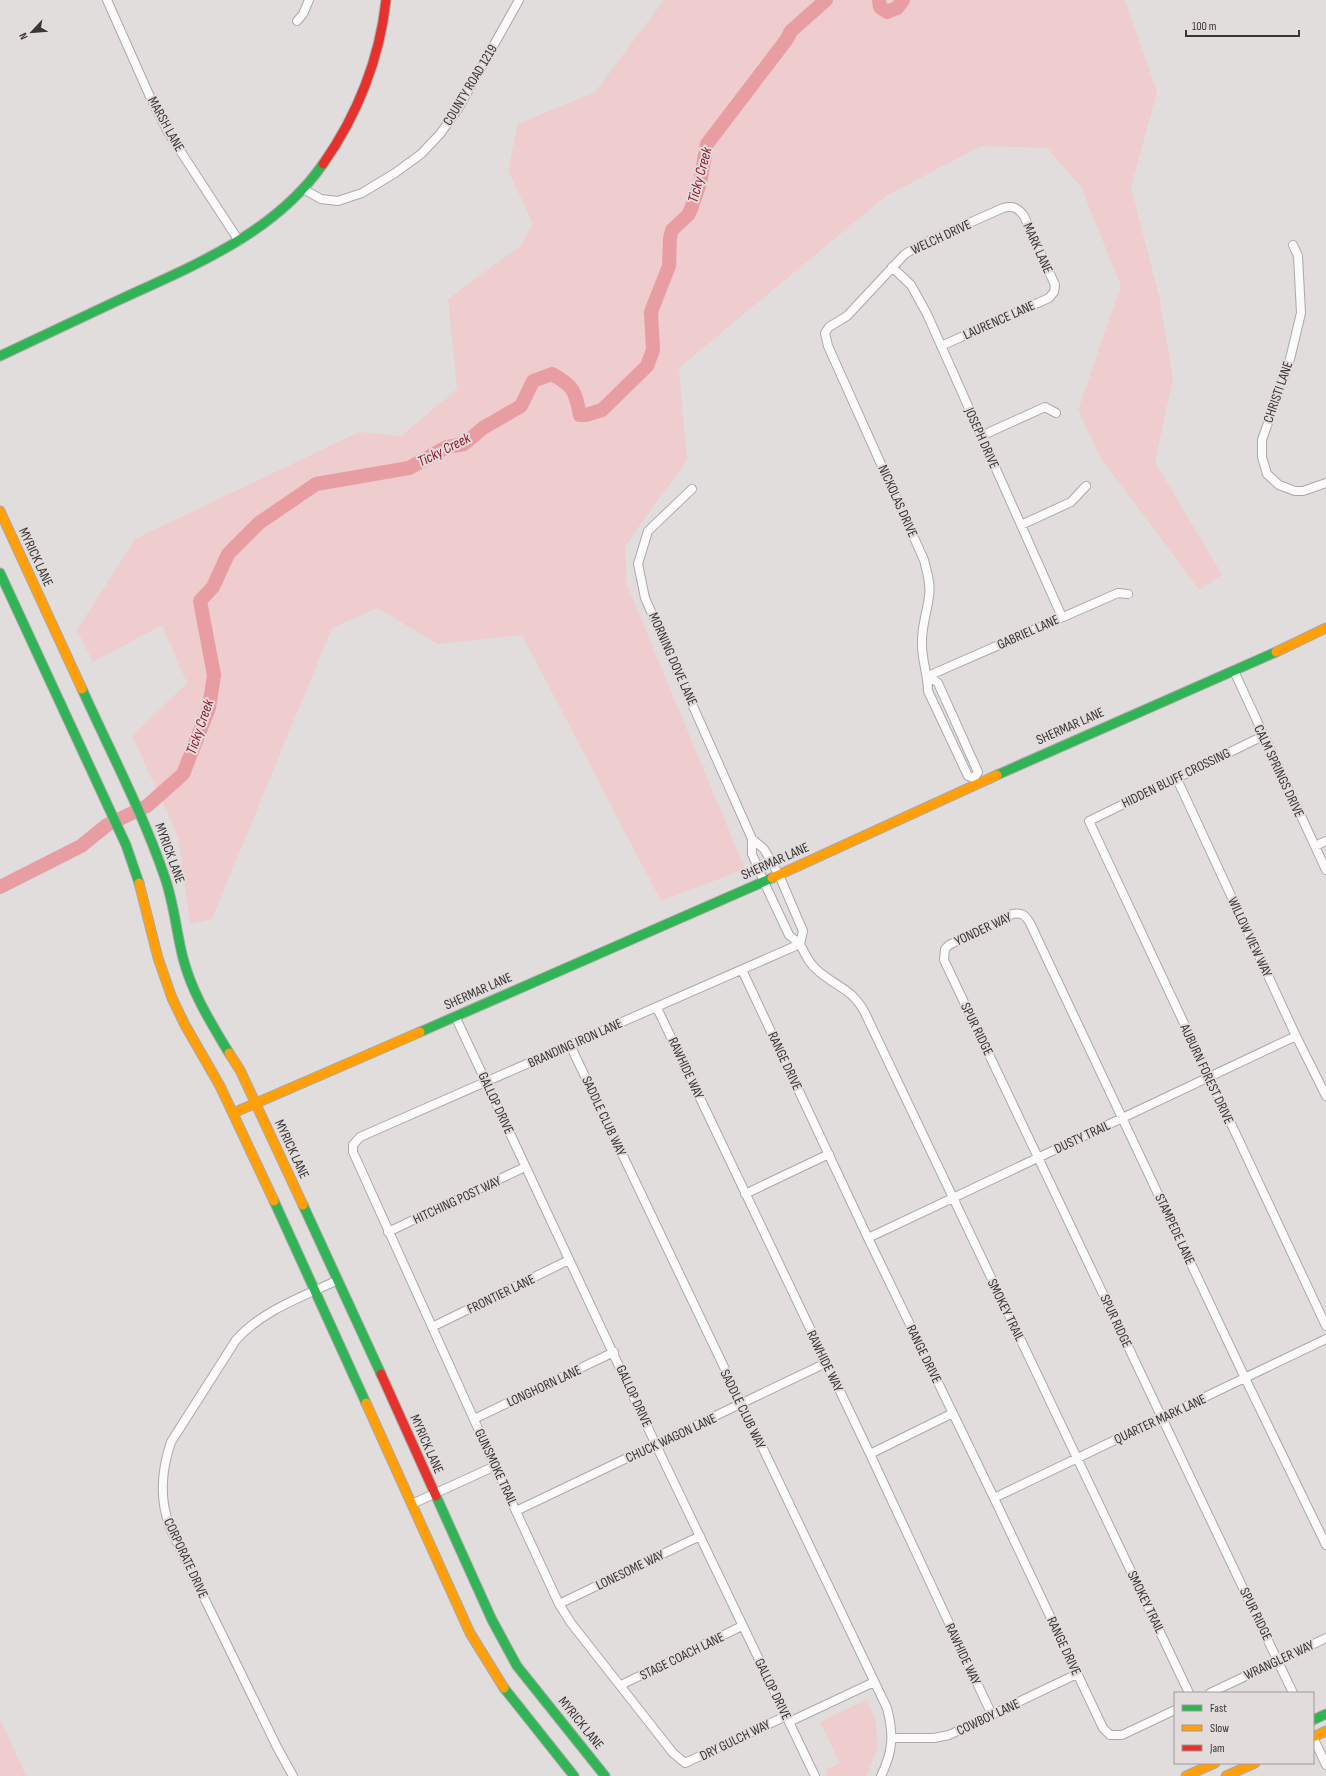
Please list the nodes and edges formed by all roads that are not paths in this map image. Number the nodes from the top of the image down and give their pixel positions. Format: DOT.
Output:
graph roads {
  1 [pos="107,0"];
  2 [pos="309,0"];
  3 [pos="386,0"];
  4 [pos="519,0"];
  5 [pos="297,21"];
  6 [pos="304,189"];
  7 [pos="1016,207"];
  8 [pos="239,241"];
  9 [pos="1294,245"];
  10 [pos="892,267"];
  11 [pos="1054,292"];
  12 [pos="825,334"];
  13 [pos="941,346"];
  14 [pos="0,356"];
  15 [pos="1056,412"];
  16 [pos="981,436"];
  17 [pos="1326,482"];
  18 [pos="1086,486"];
  19 [pos="692,489"];
  20 [pos="0,511"];
  21 [pos="1021,525"];
  22 [pos="0,573"];
  23 [pos="1128,594"];
  24 [pos="1062,617"];
  25 [pos="1326,628"];
  26 [pos="1234,671"];
  27 [pos="928,676"];
  28 [pos="1262,736"];
  29 [pos="1176,777"];
  30 [pos="975,781"];
  31 [pos="1089,821"];
  32 [pos="752,839"];
  33 [pos="1326,841"];
  34 [pos="1315,846"];
  35 [pos="1326,870"];
  36 [pos="779,875"];
  37 [pos="764,882"];
  38 [pos="1023,914"];
  39 [pos="800,944"];
  40 [pos="945,949"];
  41 [pos="742,970"];
  42 [pos="657,1008"];
  43 [pos="455,1016"];
  44 [pos="1296,1036"];
  45 [pos="570,1045"];
  46 [pos="1208,1077"];
  47 [pos="486,1082"];
  48 [pos="1326,1096"];
  49 [pos="255,1103"];
  50 [pos="233,1113"];
  51 [pos="1122,1118"];
  52 [pos="353,1145"];
  53 [pos="829,1154"];
  54 [pos="1038,1157"];
  55 [pos="525,1167"];
  56 [pos="745,1194"];
  57 [pos="953,1198"];
  58 [pos="388,1232"];
  59 [pos="868,1238"];
  60 [pos="569,1260"];
  61 [pos="338,1280"];
  62 [pos="315,1291"];
  63 [pos="1326,1326"];
  64 [pos="432,1327"];
  65 [pos="1326,1340"];
  66 [pos="614,1352"];
  67 [pos="826,1363"];
  68 [pos="1245,1378"];
  69 [pos="741,1404"];
  70 [pos="953,1413"];
  71 [pos="1162,1418"];
  72 [pos="474,1419"];
  73 [pos="656,1445"];
  74 [pos="870,1454"];
  75 [pos="1077,1458"];
  76 [pos="495,1466"];
  77 [pos="434,1494"];
  78 [pos="994,1498"];
  79 [pos="412,1504"];
  80 [pos="516,1511"];
  81 [pos="700,1536"];
  82 [pos="1326,1545"];
  83 [pos="559,1604"];
  84 [pos="742,1626"];
  85 [pos="1326,1638"];
  86 [pos="1278,1661"];
  87 [pos="1077,1674"];
  88 [pos="874,1682"];
  89 [pos="621,1686"];
  90 [pos="1189,1692"];
  91 [pos="1212,1692"];
  92 [pos="1293,1692"];
  93 [pos="1174,1710"];
  94 [pos="1326,1714"];
  95 [pos="992,1715"];
  96 [pos="787,1719"];
  97 [pos="1314,1720"];
  98 [pos="1326,1731"];
  99 [pos="1314,1737"];
  100 [pos="893,1738"];
  101 [pos="1314,1739"];
  102 [pos="685,1763"];
  103 [pos="1214,1764"];
  104 [pos="1253,1764"];
  105 [pos="1326,1765"];
  106 [pos="293,1776"];
  107 [pos="574,1776"];
  108 [pos="605,1776"];
  109 [pos="815,1776"];
  110 [pos="882,1776"];
  111 [pos="1186,1776"];
  112 [pos="1226,1776"];
  1 -- 8 [label="street, MARSH LANE"];
  2 -- 5 [label="street"];
  3 -- 6 [label="street"];
  4 -- 6 [label="street, COUNTY ROAD 1219"];
  6 -- 8 [label="street"];
  7 -- 10 [label="street, WELCH DRIVE"];
  7 -- 11 [label="street, MARK LANE"];
  8 -- 14 [label="street"];
  9 -- 17 [label="street, CHRISTI LANE"];
  10 -- 12 [label="street, WELCH DRIVE"];
  10 -- 13 [label="street, JOSEPH DRIVE"];
  11 -- 13 [label="street, LAURENCE LANE"];
  12 -- 27 [label="street, NICKOLAS DRIVE"];
  13 -- 16 [label="street, JOSEPH DRIVE"];
  15 -- 16 [label="street"];
  16 -- 21 [label="street, JOSEPH DRIVE"];
  18 -- 21 [label="street"];
  19 -- 32 [label="street, MORNING DOVE LANE"];
  20 -- 49 [label="street, MYRICK LANE"];
  21 -- 24 [label="street, JOSEPH DRIVE"];
  22 -- 50 [label="street"];
  23 -- 24 [label="street, GABRIEL LANE"];
  24 -- 27 [label="street, GABRIEL LANE"];
  25 -- 26 [label="street, SHERMAR LANE"];
  26 -- 28 [label="street, CALM SPRINGS DRIVE"];
  26 -- 30 [label="street, SHERMAR LANE"];
  27 -- 30 [label="street, NICKOLAS DRIVE"];
  27 -- 30 [label="street"];
  28 -- 29 [label="street, HIDDEN BLUFF CROSSING"];
  28 -- 34 [label="street, CALM SPRINGS DRIVE"];
  29 -- 31 [label="street, HIDDEN BLUFF CROSSING"];
  29 -- 44 [label="street, WILLOW VIEW WAY"];
  30 -- 36 [label="street, SHERMAR LANE"];
  31 -- 46 [label="street, AUBURN FOREST DRIVE"];
  32 -- 36 [label="street, MORNING DOVE LANE"];
  32 -- 37 [label="street, MORNING DOVE LANE"];
  33 -- 34 [label="street"];
  34 -- 35 [label="street, CALM SPRINGS DRIVE"];
  36 -- 37 [label="street, SHERMAR LANE"];
  36 -- 39 [label="street"];
  37 -- 39 [label="street, SMOKEY TRAIL"];
  37 -- 43 [label="street, SHERMAR LANE"];
  38 -- 40 [label="street, YONDER WAY"];
  38 -- 51 [label="street, STAMPEDE LANE"];
  39 -- 41 [label="street, BRANDING IRON LANE"];
  39 -- 57 [label="street, SMOKEY TRAIL"];
  40 -- 54 [label="street, SPUR RIDGE"];
  41 -- 42 [label="street, BRANDING IRON LANE"];
  41 -- 53 [label="street, RANGE DRIVE"];
  42 -- 45 [label="street, BRANDING IRON LANE"];
  42 -- 56 [label="street, RAWHIDE WAY"];
  43 -- 47 [label="street, GALLOP DRIVE"];
  43 -- 49 [label="street, SHERMAR LANE"];
  44 -- 46 [label="street, DUSTY TRAIL"];
  44 -- 48 [label="street, WILLOW VIEW WAY"];
  45 -- 47 [label="street, BRANDING IRON LANE"];
  45 -- 69 [label="street, SADDLE CLUB WAY"];
  46 -- 51 [label="street, DUSTY TRAIL"];
  46 -- 63 [label="street, AUBURN FOREST DRIVE"];
  47 -- 52 [label="street, BRANDING IRON LANE"];
  47 -- 55 [label="street, GALLOP DRIVE"];
  49 -- 50 [label="street, SHERMAR LANE"];
  49 -- 61 [label="street, MYRICK LANE"];
  50 -- 62 [label="street"];
  51 -- 54 [label="street, DUSTY TRAIL"];
  51 -- 68 [label="street, STAMPEDE LANE"];
  52 -- 58 [label="street, GUNSMOKE TRAIL"];
  53 -- 56 [label="street"];
  53 -- 59 [label="street, RANGE DRIVE"];
  54 -- 57 [label="street, DUSTY TRAIL"];
  54 -- 71 [label="street, SPUR RIDGE"];
  55 -- 58 [label="street, HITCHING POST WAY"];
  55 -- 60 [label="street, GALLOP DRIVE"];
  56 -- 67 [label="street, RAWHIDE WAY"];
  57 -- 59 [label="street, DUSTY TRAIL"];
  57 -- 75 [label="street, SMOKEY TRAIL"];
  58 -- 64 [label="street, GUNSMOKE TRAIL"];
  59 -- 70 [label="street, RANGE DRIVE"];
  60 -- 64 [label="street, FRONTIER LANE"];
  60 -- 66 [label="street, GALLOP DRIVE"];
  61 -- 62 [label="street, CORPORATE DRIVE"];
  61 -- 77 [label="street, MYRICK LANE"];
  62 -- 79 [label="street"];
  62 -- 106 [label="street, CORPORATE DRIVE"];
  64 -- 72 [label="street, GUNSMOKE TRAIL"];
  65 -- 68 [label="street, QUARTER MARK LANE"];
  66 -- 72 [label="street, LONGHORN LANE"];
  66 -- 73 [label="street, GALLOP DRIVE"];
  67 -- 69 [label="street, CHUCK WAGON LANE"];
  67 -- 74 [label="street, RAWHIDE WAY"];
  68 -- 71 [label="street, QUARTER MARK LANE"];
  68 -- 82 [label="street, STAMPEDE LANE"];
  69 -- 73 [label="street, CHUCK WAGON LANE"];
  69 -- 88 [label="street, SADDLE CLUB WAY"];
  70 -- 74 [label="street"];
  70 -- 78 [label="street, RANGE DRIVE"];
  71 -- 75 [label="street, QUARTER MARK LANE"];
  71 -- 86 [label="street, SPUR RIDGE"];
  72 -- 76 [label="street, GUNSMOKE TRAIL"];
  73 -- 80 [label="street, CHUCK WAGON LANE"];
  73 -- 81 [label="street, GALLOP DRIVE"];
  74 -- 95 [label="street, RAWHIDE WAY"];
  75 -- 78 [label="street, QUARTER MARK LANE"];
  75 -- 90 [label="street, SMOKEY TRAIL"];
  76 -- 77 [label="street"];
  76 -- 80 [label="street, GUNSMOKE TRAIL"];
  77 -- 79 [label="street"];
  77 -- 108 [label="street, MYRICK LANE"];
  78 -- 87 [label="street, RANGE DRIVE"];
  79 -- 107 [label="street"];
  80 -- 83 [label="street, GUNSMOKE TRAIL"];
  81 -- 83 [label="street, LONESOME WAY"];
  81 -- 84 [label="street, GALLOP DRIVE"];
  83 -- 89 [label="street, GUNSMOKE TRAIL"];
  84 -- 89 [label="street, STAGE COACH LANE"];
  84 -- 96 [label="street, GALLOP DRIVE"];
  85 -- 86 [label="street, WRANGLER WAY"];
  86 -- 91 [label="street, WRANGLER WAY"];
  86 -- 92 [label="street, SPUR RIDGE"];
  87 -- 93 [label="street, RANGE DRIVE"];
  87 -- 95 [label="street, COWBOY LANE"];
  88 -- 96 [label="street, DRY GULCH WAY"];
  88 -- 100 [label="street, SADDLE CLUB WAY"];
  89 -- 102 [label="street, GUNSMOKE TRAIL"];
  94 -- 97 [label="street"];
  95 -- 100 [label="street, COWBOY LANE"];
  96 -- 102 [label="street, DRY GULCH WAY"];
  96 -- 109 [label="street, GALLOP DRIVE"];
  98 -- 99 [label="street"];
  100 -- 110 [label="street, SADDLE CLUB WAY"];
  101 -- 105 [label="street"];
  103 -- 111 [label="street"];
  104 -- 112 [label="street"];
}
